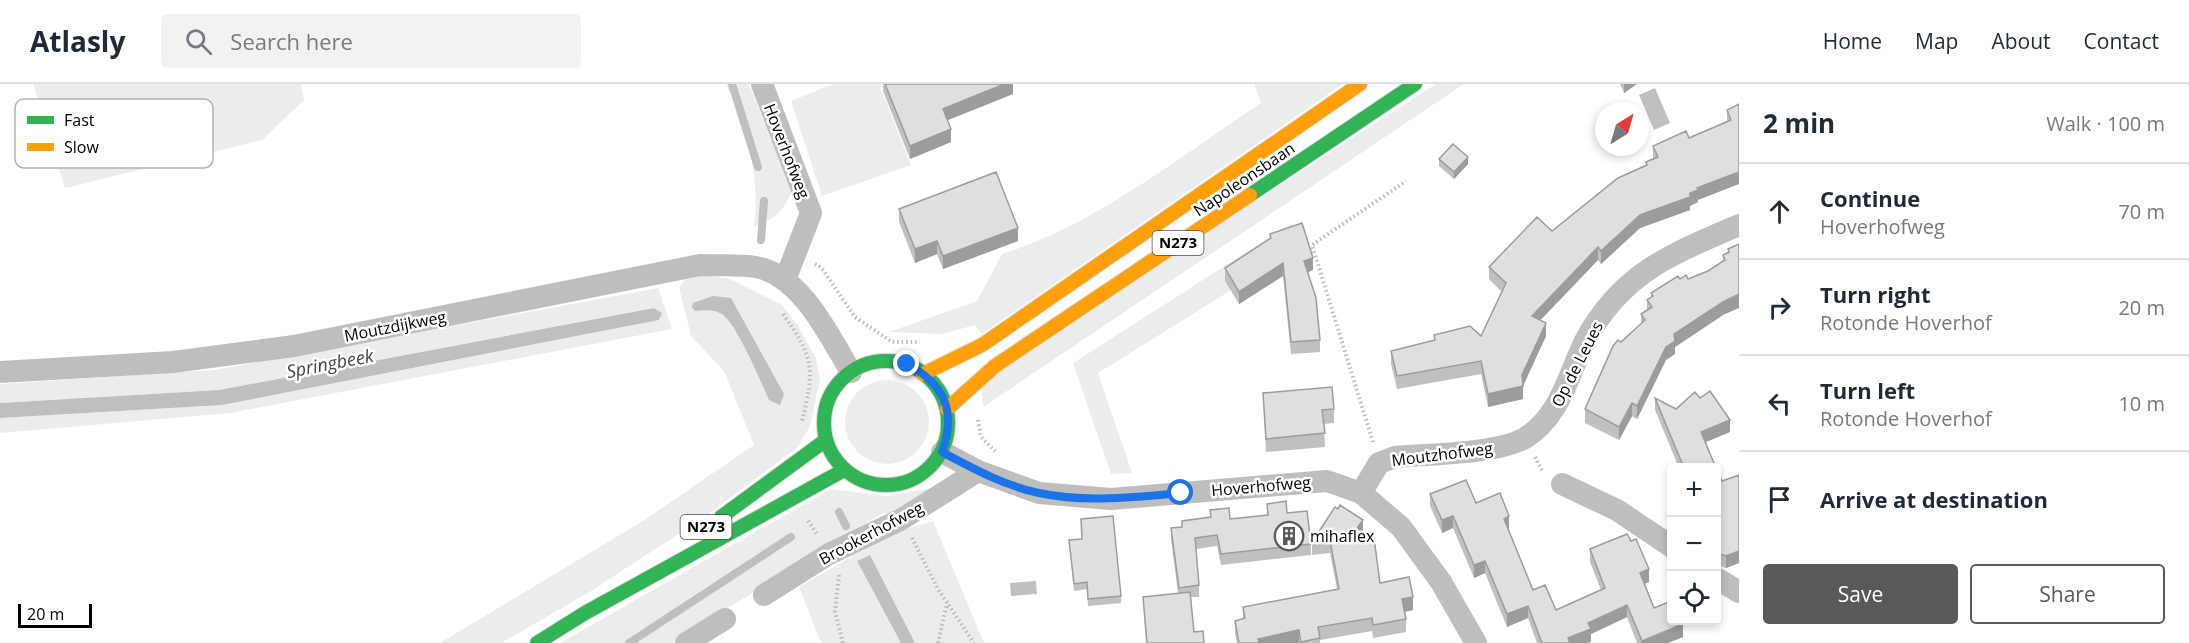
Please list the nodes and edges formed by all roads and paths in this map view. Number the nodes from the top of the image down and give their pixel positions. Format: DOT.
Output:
graph roads {
  1 [pos="762,84"];
  2 [pos="1360,84"];
  3 [pos="1415,84"];
  4 [pos="1406,181"];
  5 [pos="1739,225"];
  6 [pos="785,280"];
  7 [pos="0,372"];
  8 [pos="851,372"];
  9 [pos="923,374"];
  10 [pos="947,409"];
  11 [pos="800,431"];
  12 [pos="826,440"];
  13 [pos="1514,442"];
  14 [pos="942,452"];
  15 [pos="1380,463"];
  16 [pos="844,470"];
  17 [pos="978,471"];
  18 [pos="1562,484"];
  19 [pos="1362,493"];
  20 [pos="794,498"];
  21 [pos="902,519"];
  22 [pos="712,524"];
  23 [pos="692,537"];
  24 [pos="1667,544"];
  25 [pos="829,554"];
  26 [pos="1721,581"];
  27 [pos="1739,592"];
  28 [pos="764,595"];
  29 [pos="947,602"];
  30 [pos="585,613"];
  31 [pos="725,619"];
  32 [pos="537,643"];
  33 [pos="686,643"];
  34 [pos="843,643"];
  35 [pos="938,643"];
  36 [pos="974,643"];
  37 [pos="1476,643"];
  1 -- 6 [label="street, Hoverhofweg"];
  2 -- 9 [label="main road, Napoleonsbaan / N273"];
  3 -- 10 [label="main road, Napoleonsbaan / N273"];
  4 -- 15 [label="path"];
  5 -- 13 [label="street, Op de Leues"];
  6 -- 7 [label="street, Moutzdijkweg"];
  6 -- 8 [label="street"];
  6 -- 11 [label="path"];
  8 -- 9 [label="main road"];
  8 -- 12 [label="main road"];
  9 -- 10 [label="main road"];
  10 -- 14 [label="main road"];
  12 -- 16 [label="main road"];
  12 -- 22 [label="main road, N273"];
  13 -- 15 [label="street, Moutzhofweg"];
  13 -- 18 [label="path"];
  14 -- 16 [label="main road"];
  14 -- 17 [label="street, Hoverhofweg"];
  15 -- 19 [label="street, Moutzhofweg"];
  16 -- 20 [label="main road, N273"];
  17 -- 19 [label="street, Hoverhofweg"];
  17 -- 21 [label="street, Brookerhofweg"];
  18 -- 24 [label="street"];
  19 -- 37 [label="street, Hoverhofweg"];
  20 -- 25 [label="path"];
  20 -- 30 [label="main road, N273"];
  21 -- 25 [label="street, Brookerhofweg"];
  21 -- 29 [label="path"];
  23 -- 30 [label="main road, N273"];
  25 -- 28 [label="street, Brookerhofweg"];
  25 -- 34 [label="path"];
  26 -- 27 [label="street"];
  29 -- 35 [label="path"];
  29 -- 36 [label="path"];
  30 -- 32 [label="main road, N273"];
  31 -- 33 [label="street"];
}
